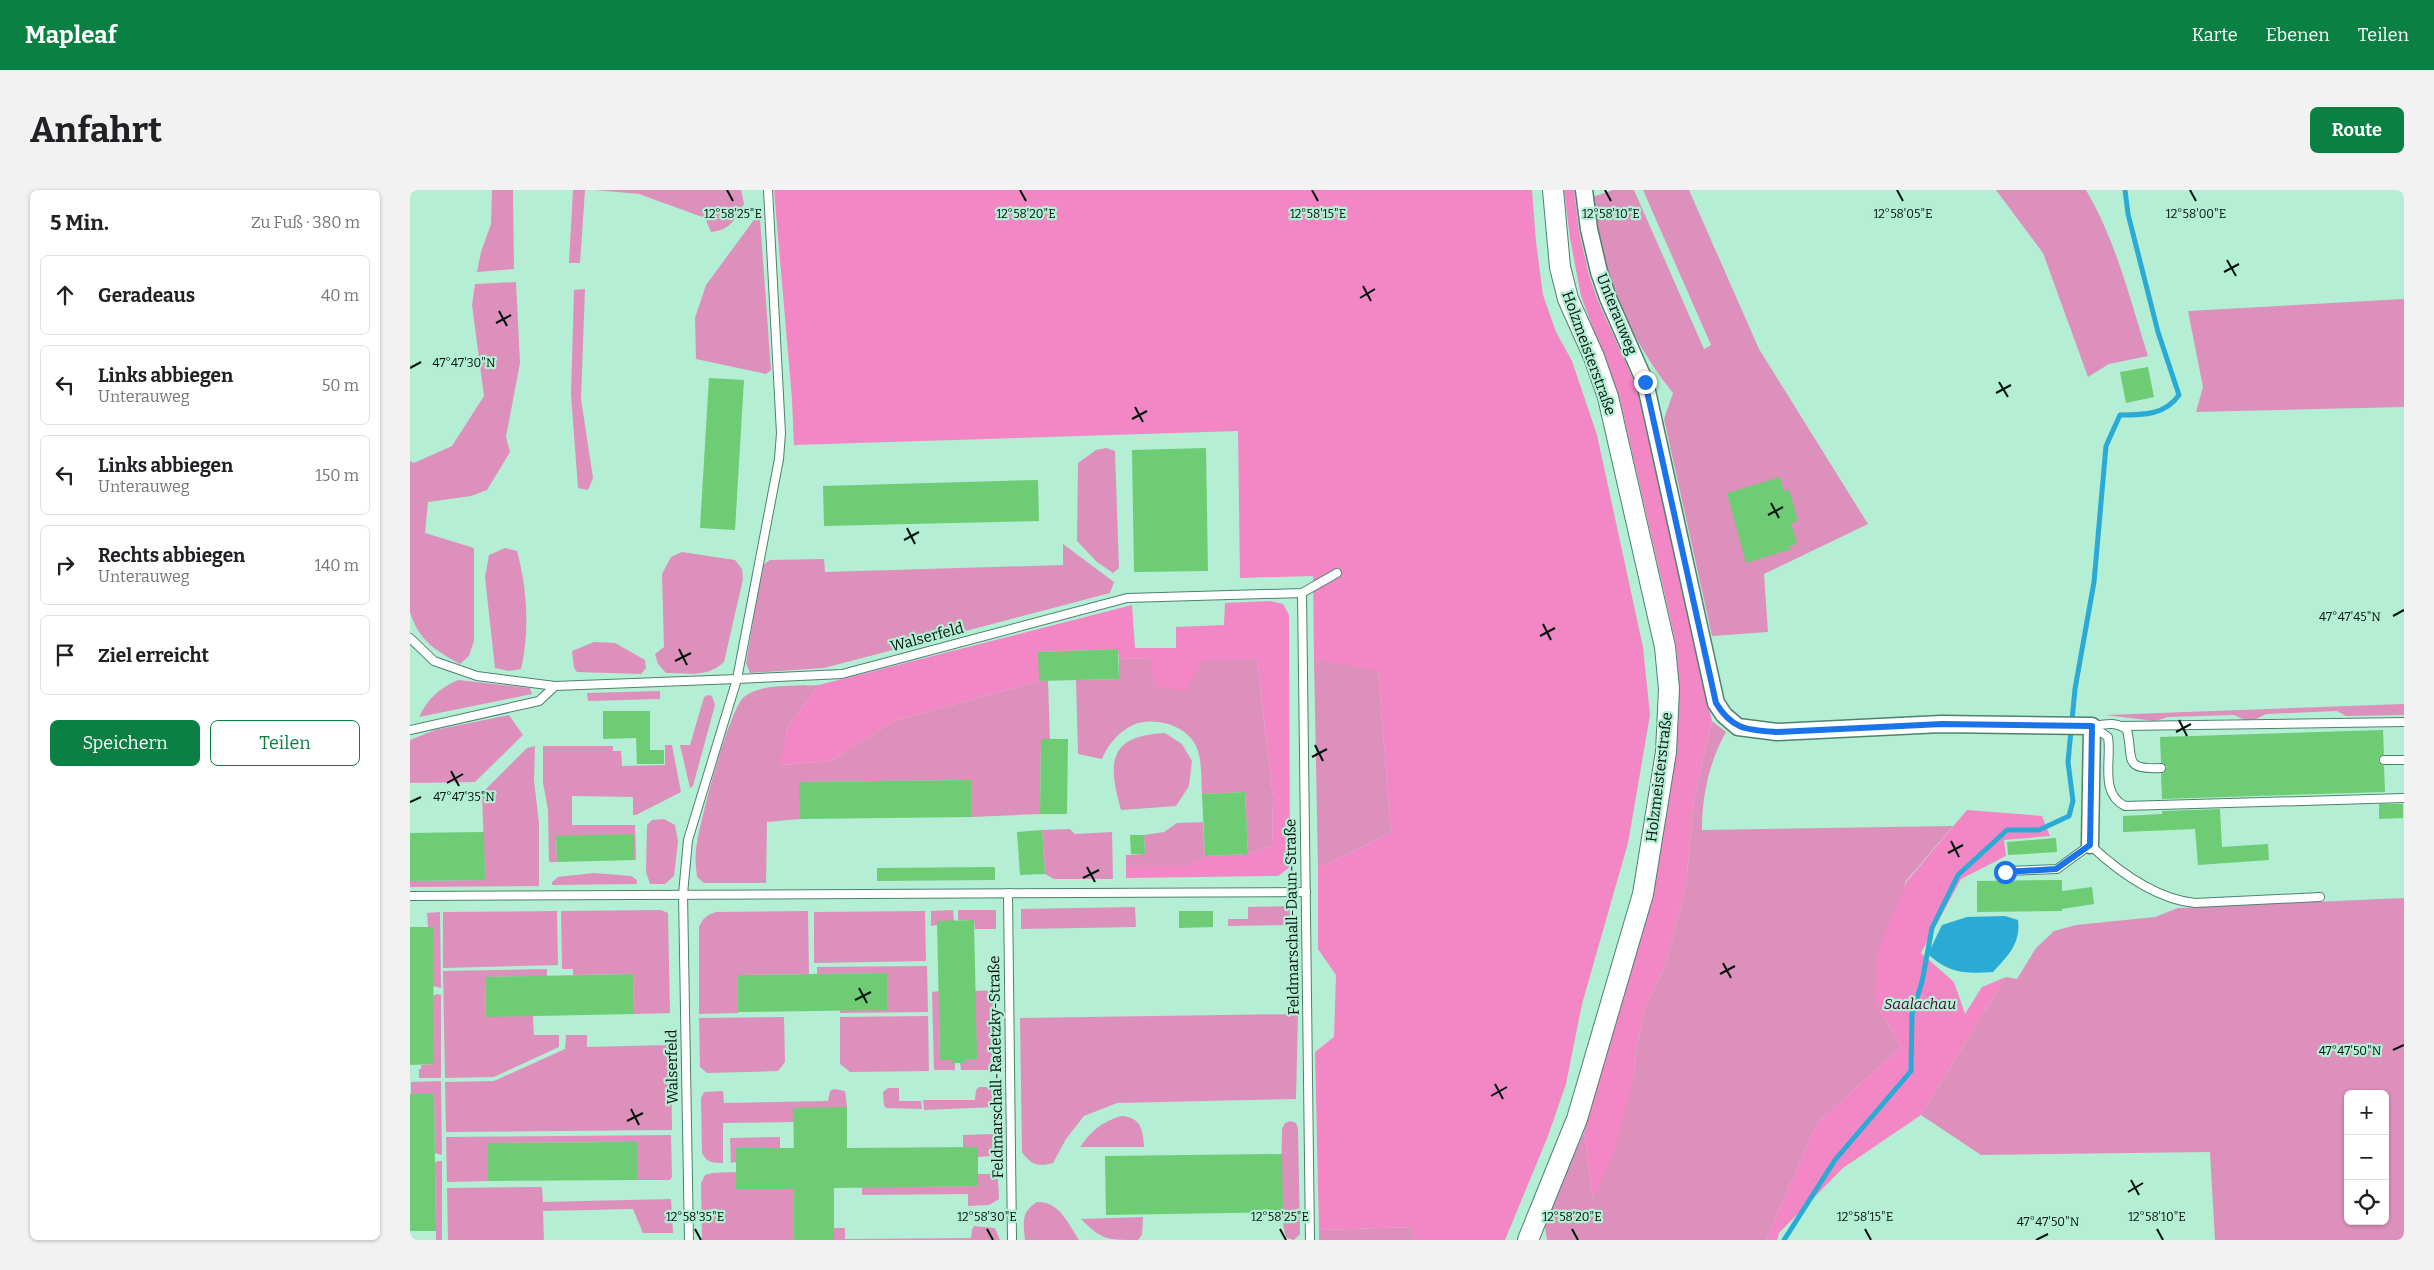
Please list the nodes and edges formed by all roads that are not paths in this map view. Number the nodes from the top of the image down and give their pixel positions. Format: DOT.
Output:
graph roads {
  1 [pos="768,190"];
  2 [pos="1554,190"];
  3 [pos="1584,190"];
  4 [pos="1337,573"];
  5 [pos="1302,593"];
  6 [pos="410,638"];
  7 [pos="737,679"];
  8 [pos="556,686"];
  9 [pos="2404,722"];
  10 [pos="2088,725"];
  11 [pos="2122,726"];
  12 [pos="410,730"];
  13 [pos="2384,760"];
  14 [pos="2404,760"];
  15 [pos="2161,768"];
  16 [pos="2404,798"];
  17 [pos="2090,845"];
  18 [pos="2005,872"];
  19 [pos="1306,892"];
  20 [pos="1008,893"];
  21 [pos="683,894"];
  22 [pos="410,896"];
  23 [pos="2320,897"];
  24 [pos="689,1240"];
  25 [pos="1012,1240"];
  26 [pos="1310,1240"];
  27 [pos="1528,1240"];
  1 -- 7 [label="lane"];
  2 -- 27 [label="street, Holzmeisterstraße"];
  3 -- 10 [label="street, Unterauweg"];
  4 -- 5 [label="lane, Walserfeld"];
  5 -- 7 [label="lane, Walserfeld"];
  5 -- 19 [label="lane, Feldmarschall-Daun-Straße"];
  6 -- 8 [label="lane"];
  7 -- 8 [label="lane"];
  7 -- 21 [label="lane, Walserfeld"];
  8 -- 12 [label="lane"];
  9 -- 11 [label="lane"];
  10 -- 11 [label="lane"];
  10 -- 16 [label="lane"];
  10 -- 17 [label="street"];
  11 -- 15 [label="lane"];
  13 -- 14 [label="lane"];
  17 -- 18 [label="lane"];
  17 -- 23 [label="lane"];
  19 -- 20 [label="lane"];
  19 -- 26 [label="lane, Feldmarschall-Daun-Straße"];
  20 -- 21 [label="lane"];
  20 -- 25 [label="lane, Feldmarschall-Radetzky-Straße"];
  21 -- 22 [label="lane"];
  21 -- 24 [label="lane, Walserfeld"];
}
